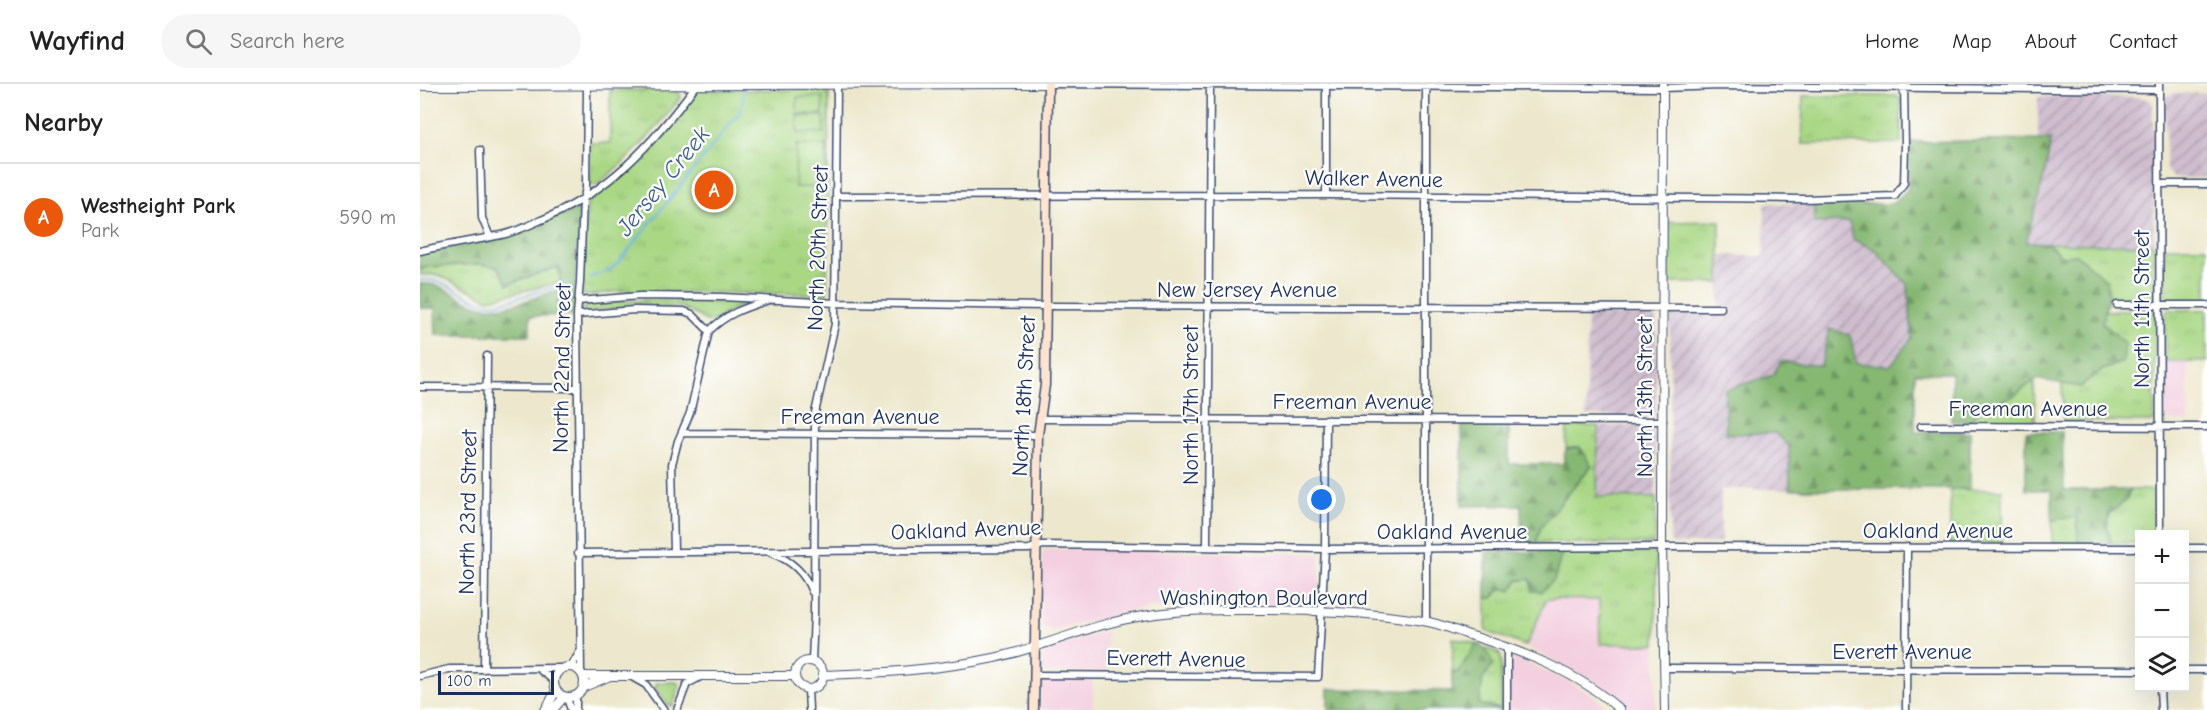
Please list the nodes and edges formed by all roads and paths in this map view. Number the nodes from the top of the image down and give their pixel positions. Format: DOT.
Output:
graph roads {
  1 [pos="934,84"];
  2 [pos="1048,84"];
  3 [pos="619,85"];
  4 [pos="680,85"];
  5 [pos="696,85"];
  6 [pos="837,85"];
  7 [pos="1210,85"];
  8 [pos="1326,85"];
  9 [pos="1431,85"];
  10 [pos="1548,85"];
  11 [pos="420,86"];
  12 [pos="587,86"];
  13 [pos="1663,86"];
  14 [pos="1904,86"];
  15 [pos="2159,87"];
  16 [pos="480,150"];
  17 [pos="2159,184"];
  18 [pos="2207,184"];
  19 [pos="1209,195"];
  20 [pos="1326,195"];
  21 [pos="837,196"];
  22 [pos="1047,196"];
  23 [pos="1426,197"];
  24 [pos="583,199"];
  25 [pos="1663,199"];
  26 [pos="490,237"];
  27 [pos="420,250"];
  28 [pos="773,300"];
  29 [pos="578,301"];
  30 [pos="836,303"];
  31 [pos="2117,305"];
  32 [pos="2159,305"];
  33 [pos="2207,305"];
  34 [pos="1046,306"];
  35 [pos="1209,307"];
  36 [pos="1427,308"];
  37 [pos="1721,308"];
  38 [pos="1662,309"];
  39 [pos="577,315"];
  40 [pos="709,331"];
  41 [pos="487,356"];
  42 [pos="420,387"];
  43 [pos="487,388"];
  44 [pos="578,388"];
  45 [pos="1209,418"];
  46 [pos="1041,419"];
  47 [pos="1326,419"];
  48 [pos="1426,419"];
  49 [pos="1663,421"];
  50 [pos="1921,426"];
  51 [pos="2159,427"];
  52 [pos="2207,427"];
  53 [pos="682,433"];
  54 [pos="814,434"];
  55 [pos="1038,435"];
  56 [pos="2160,530"];
  57 [pos="1208,546"];
  58 [pos="1662,547"];
  59 [pos="1907,547"];
  60 [pos="1035,548"];
  61 [pos="2135,548"];
  62 [pos="2189,548"];
  63 [pos="2207,548"];
  64 [pos="1325,549"];
  65 [pos="1427,549"];
  66 [pos="814,550"];
  67 [pos="674,551"];
  68 [pos="578,552"];
  69 [pos="765,552"];
  70 [pos="1322,611"];
  71 [pos="814,614"];
  72 [pos="1426,621"];
  73 [pos="1034,646"];
  74 [pos="1507,647"];
  75 [pos="580,652"];
  76 [pos="812,661"];
  77 [pos="567,668"];
  78 [pos="1665,668"];
  79 [pos="1906,668"];
  80 [pos="484,669"];
  81 [pos="539,669"];
  82 [pos="2135,670"];
  83 [pos="2189,670"];
  84 [pos="2207,670"];
  85 [pos="582,674"];
  86 [pos="628,674"];
  87 [pos="615,675"];
  88 [pos="712,675"];
  89 [pos="823,675"];
  90 [pos="1034,675"];
  91 [pos="420,676"];
  92 [pos="794,676"];
  93 [pos="554,681"];
  94 [pos="584,687"];
  95 [pos="808,689"];
  96 [pos="556,691"];
  97 [pos="2160,692"];
  98 [pos="569,697"];
  99 [pos="545,710"];
  100 [pos="553,710"];
  101 [pos="571,710"];
  102 [pos="576,710"];
  103 [pos="664,710"];
  104 [pos="677,710"];
  105 [pos="809,710"];
  106 [pos="1034,710"];
  107 [pos="1507,710"];
  108 [pos="1620,710"];
  109 [pos="1665,710"];
  110 [pos="1906,710"];
  111 [pos="2161,710"];
  1 -- 2 [label="street"];
  1 -- 6 [label="street"];
  2 -- 7 [label="street"];
  2 -- 22 [label="main road, North 18th Street"];
  3 -- 4 [label="street"];
  3 -- 12 [label="street"];
  4 -- 5 [label="street"];
  5 -- 6 [label="street"];
  5 -- 24 [label="street"];
  6 -- 21 [label="street, North 20th Street"];
  7 -- 8 [label="street"];
  7 -- 19 [label="street, North 17th Street"];
  8 -- 9 [label="street"];
  8 -- 20 [label="street"];
  9 -- 10 [label="street"];
  9 -- 23 [label="street"];
  10 -- 13 [label="street"];
  11 -- 12 [label="street"];
  12 -- 24 [label="street, North 22nd Street"];
  13 -- 14 [label="street"];
  13 -- 25 [label="street, North 13th Street"];
  14 -- 15 [label="street"];
  14 -- 25 [label="street, Walker Avenue"];
  15 -- 17 [label="street, North 11th Street"];
  16 -- 26 [label="street"];
  17 -- 18 [label="street"];
  17 -- 32 [label="street, North 11th Street"];
  19 -- 20 [label="street, Walker Avenue"];
  19 -- 22 [label="street, Walker Avenue"];
  19 -- 35 [label="street, North 17th Street"];
  20 -- 23 [label="street, Walker Avenue"];
  21 -- 22 [label="street, Walker Avenue"];
  21 -- 30 [label="street, North 20th Street"];
  22 -- 34 [label="main road, North 18th Street"];
  23 -- 25 [label="street, Walker Avenue"];
  23 -- 36 [label="street"];
  24 -- 26 [label="street"];
  24 -- 29 [label="street, North 22nd Street"];
  25 -- 38 [label="street, North 13th Street"];
  26 -- 27 [label="street"];
  28 -- 29 [label="street, New Jersey Avenue"];
  28 -- 30 [label="street, New Jersey Avenue"];
  28 -- 40 [label="street, New Jersey Avenue"];
  29 -- 39 [label="street, North 22nd Street"];
  30 -- 34 [label="street, New Jersey Avenue"];
  30 -- 54 [label="street, North 20th Street"];
  31 -- 32 [label="street"];
  32 -- 33 [label="street"];
  32 -- 51 [label="street, North 11th Street"];
  34 -- 35 [label="street, New Jersey Avenue"];
  34 -- 46 [label="main road, North 18th Street"];
  35 -- 36 [label="street, New Jersey Avenue"];
  35 -- 45 [label="street, North 17th Street"];
  36 -- 38 [label="street, New Jersey Avenue"];
  36 -- 48 [label="street"];
  37 -- 38 [label="street, New Jersey Avenue"];
  38 -- 49 [label="street, North 13th Street"];
  39 -- 40 [label="street"];
  39 -- 44 [label="street, North 22nd Street"];
  40 -- 53 [label="street"];
  41 -- 43 [label="street, North 23rd Street"];
  42 -- 43 [label="street"];
  43 -- 44 [label="street"];
  43 -- 80 [label="street, North 23rd Street"];
  44 -- 68 [label="street, North 22nd Street"];
  45 -- 46 [label="street, Freeman Avenue"];
  45 -- 47 [label="street, Freeman Avenue"];
  45 -- 57 [label="street, North 17th Street"];
  46 -- 55 [label="main road, North 18th Street"];
  47 -- 48 [label="street, Freeman Avenue"];
  47 -- 64 [label="street"];
  48 -- 49 [label="street, Freeman Avenue"];
  48 -- 65 [label="street"];
  49 -- 58 [label="street, North 13th Street"];
  50 -- 51 [label="street, Freeman Avenue"];
  51 -- 52 [label="street, Freeman Avenue"];
  51 -- 56 [label="street, North 11th Street"];
  53 -- 54 [label="street, Freeman Avenue"];
  53 -- 67 [label="street"];
  54 -- 55 [label="street, Freeman Avenue"];
  54 -- 66 [label="street, North 20th Street"];
  55 -- 60 [label="main road, North 18th Street"];
  57 -- 60 [label="street, Oakland Avenue"];
  57 -- 64 [label="street, Oakland Avenue"];
  58 -- 59 [label="street, Oakland Avenue"];
  58 -- 65 [label="street, Oakland Avenue"];
  58 -- 78 [label="street, North 13th Street"];
  59 -- 61 [label="street, Oakland Avenue"];
  59 -- 79 [label="street"];
  60 -- 66 [label="street, Oakland Avenue"];
  60 -- 73 [label="main road, North 18th Street"];
  62 -- 63 [label="street"];
  64 -- 65 [label="street, Oakland Avenue"];
  64 -- 70 [label="street"];
  65 -- 72 [label="street"];
  66 -- 69 [label="street, Oakland Avenue"];
  66 -- 71 [label="street, North 20th Street"];
  67 -- 68 [label="street, Oakland Avenue"];
  67 -- 69 [label="street, Oakland Avenue"];
  68 -- 75 [label="street, North 22nd Street"];
  69 -- 71 [label="street, Oakland Avenue"];
  70 -- 72 [label="street, Washington Boulevard"];
  70 -- 73 [label="street, Washington Boulevard"];
  70 -- 90 [label="street, Everett Avenue"];
  71 -- 76 [label="street, North 20th Street"];
  72 -- 74 [label="street, Washington Boulevard"];
  73 -- 89 [label="street, Washington Boulevard"];
  73 -- 90 [label="main road, North 18th Street"];
  74 -- 107 [label="street"];
  74 -- 108 [label="street, Washington Boulevard"];
  75 -- 77 [label="street"];
  75 -- 85 [label="street, North 22nd Street"];
  76 -- 89 [label="street"];
  76 -- 92 [label="street"];
  77 -- 81 [label="street"];
  77 -- 85 [label="street"];
  77 -- 93 [label="street"];
  78 -- 79 [label="street, Everett Avenue"];
  78 -- 109 [label="street, North 13th Street"];
  79 -- 82 [label="street, Everett Avenue"];
  79 -- 110 [label="street"];
  80 -- 81 [label="street"];
  80 -- 91 [label="street"];
  81 -- 93 [label="street"];
  83 -- 84 [label="street"];
  85 -- 87 [label="street"];
  85 -- 94 [label="street"];
  86 -- 87 [label="street"];
  86 -- 88 [label="street"];
  86 -- 103 [label="street"];
  87 -- 94 [label="street"];
  88 -- 92 [label="street"];
  88 -- 104 [label="street"];
  89 -- 95 [label="street"];
  90 -- 106 [label="main road, North 18th Street"];
  92 -- 95 [label="street"];
  93 -- 96 [label="street"];
  94 -- 98 [label="street"];
  95 -- 105 [label="street"];
  96 -- 98 [label="street"];
  96 -- 99 [label="street"];
  97 -- 111 [label="street"];
  98 -- 100 [label="street"];
  98 -- 101 [label="street"];
  98 -- 102 [label="street"];
}
